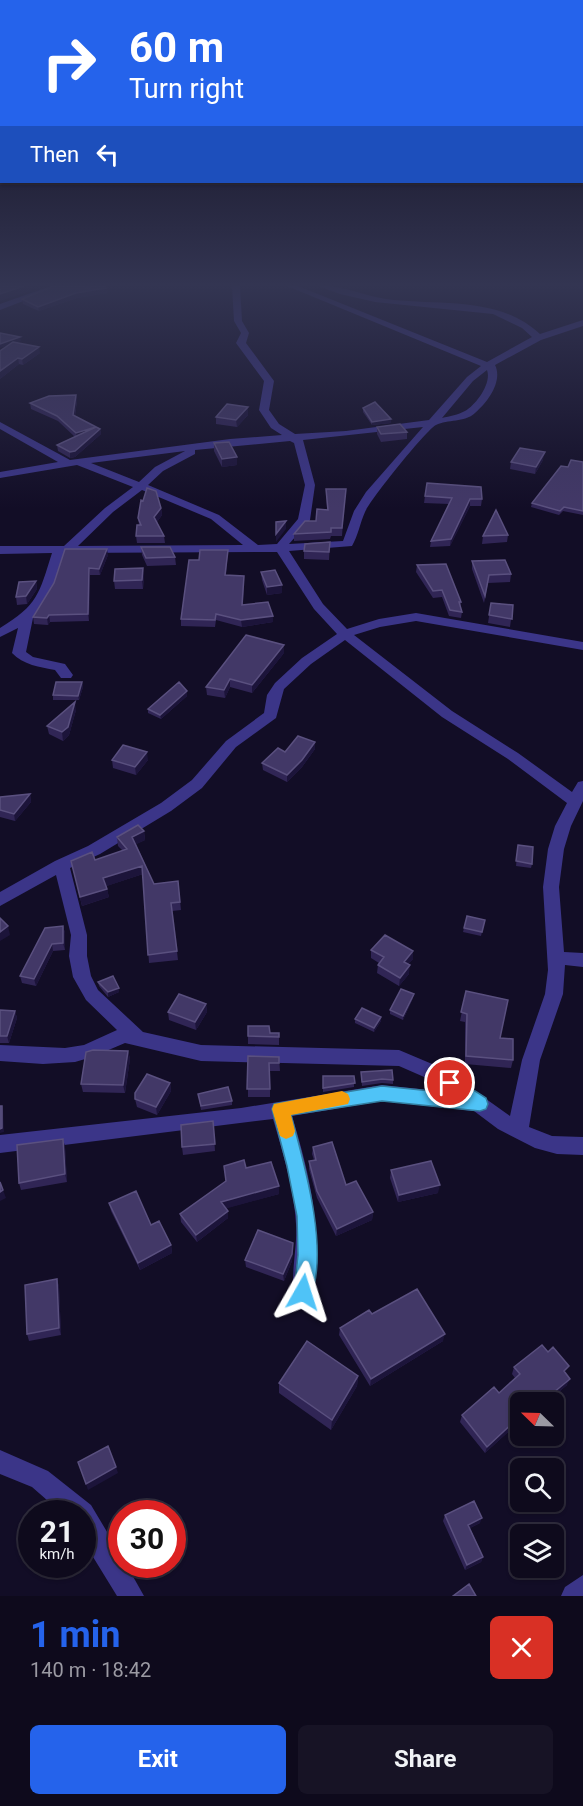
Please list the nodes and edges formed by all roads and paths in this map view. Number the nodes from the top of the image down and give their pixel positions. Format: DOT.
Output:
graph roads {
  1 [pos="253,360"];
  2 [pos="476,360"];
  3 [pos="494,360"];
  4 [pos="487,365"];
  5 [pos="432,423"];
  6 [pos="0,425"];
  7 [pos="295,438"];
  8 [pos="205,446"];
  9 [pos="73,462"];
  10 [pos="0,475"];
  11 [pos="141,486"];
  12 [pos="255,548"];
  13 [pos="281,548"];
  14 [pos="0,550"];
  15 [pos="63,550"];
  16 [pos="27,617"];
  17 [pos="0,633"];
  18 [pos="345,634"];
  19 [pos="583,646"];
  20 [pos="66,675"];
  21 [pos="583,786"];
  22 [pos="574,801"];
  23 [pos="61,865"];
  24 [pos="0,900"];
  25 [pos="555,958"];
  26 [pos="583,960"];
  27 [pos="138,1038"];
  28 [pos="0,1053"];
  29 [pos="480,1104"];
  30 [pos="280,1109"];
  31 [pos="519,1131"];
  32 [pos="0,1144"];
  33 [pos="583,1146"];
  34 [pos="303,1292"];
  35 [pos="0,1462"];
  36 [pos="65,1500"];
  37 [pos="96,1537"];
  38 [pos="583,1588"];
  39 [pos="131,1596"];
  40 [pos="574,1596"];
  1 -- 7 [label="street"];
  2 -- 4 [label="street"];
  3 -- 4 [label="street"];
  4 -- 5 [label="street"];
  4 -- 5 [label="street"];
  5 -- 7 [label="street"];
  5 -- 13 [label="street"];
  6 -- 9 [label="street"];
  7 -- 8 [label="street"];
  7 -- 13 [label="street"];
  8 -- 9 [label="street"];
  8 -- 11 [label="street"];
  9 -- 10 [label="street"];
  9 -- 11 [label="street"];
  11 -- 12 [label="street"];
  11 -- 15 [label="street"];
  12 -- 13 [label="street"];
  12 -- 15 [label="street"];
  13 -- 18 [label="street"];
  14 -- 15 [label="street"];
  15 -- 16 [label="street"];
  16 -- 17 [label="street"];
  16 -- 20 [label="street"];
  18 -- 19 [label="street"];
  18 -- 22 [label="street"];
  18 -- 23 [label="street"];
  21 -- 22 [label="street"];
  22 -- 25 [label="street"];
  23 -- 24 [label="street"];
  23 -- 27 [label="street"];
  25 -- 26 [label="street"];
  25 -- 31 [label="street"];
  27 -- 28 [label="street"];
  27 -- 29 [label="street"];
  29 -- 30 [label="street"];
  29 -- 31 [label="street"];
  30 -- 32 [label="street"];
  30 -- 34 [label="street"];
  31 -- 33 [label="street"];
  35 -- 36 [label="street"];
  37 -- 39 [label="street"];
  38 -- 40 [label="street"];
}
